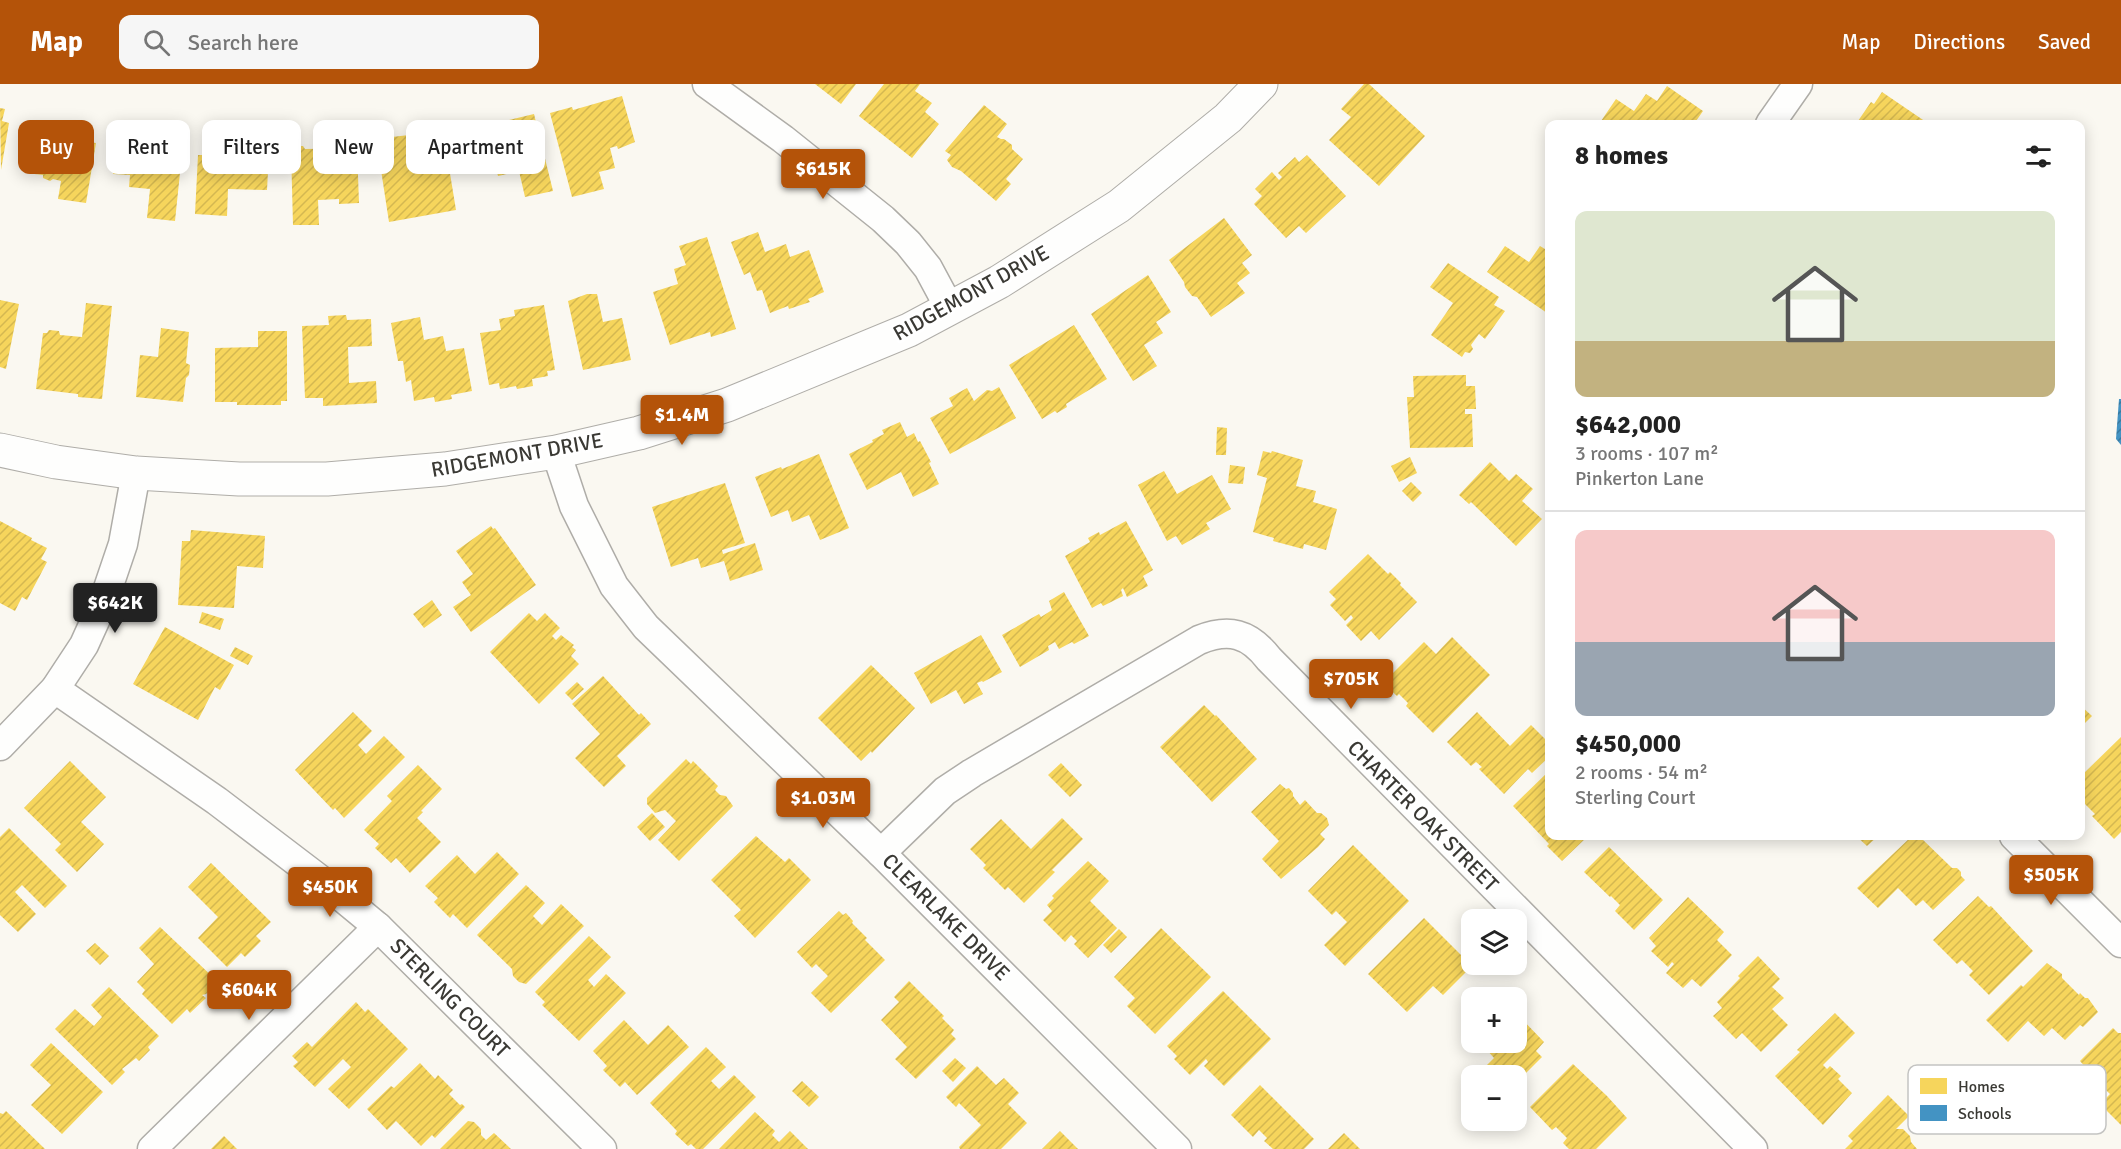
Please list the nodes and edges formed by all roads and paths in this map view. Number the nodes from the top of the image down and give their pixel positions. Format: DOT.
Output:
graph roads {
  1 [pos="707,84"];
  2 [pos="1261,84"];
  3 [pos="1798,84"];
  4 [pos="1773,120"];
  5 [pos="950,309"];
  6 [pos="0,450"];
  7 [pos="556,452"];
  8 [pos="136,473"];
  9 [pos="55,689"];
  10 [pos="0,746"];
  11 [pos="2018,840"];
  12 [pos="881,853"];
  13 [pos="378,927"];
  14 [pos="2121,943"];
  15 [pos="152,1149"];
  16 [pos="602,1149"];
  17 [pos="1177,1149"];
  18 [pos="1753,1149"];
  1 -- 5 [label="street"];
  2 -- 5 [label="street, RIDGEMONT DRIVE"];
  3 -- 4 [label="street"];
  5 -- 7 [label="street, RIDGEMONT DRIVE"];
  6 -- 8 [label="street, RIDGEMONT DRIVE"];
  7 -- 8 [label="street, RIDGEMONT DRIVE"];
  7 -- 12 [label="street, CLEARLAKE DRIVE"];
  8 -- 9 [label="street"];
  9 -- 10 [label="street"];
  9 -- 13 [label="street, STERLING COURT"];
  11 -- 14 [label="street"];
  12 -- 17 [label="street, CLEARLAKE DRIVE"];
  12 -- 18 [label="street, CHARTER OAK STREET"];
  13 -- 15 [label="street"];
  13 -- 16 [label="street, STERLING COURT"];
}
